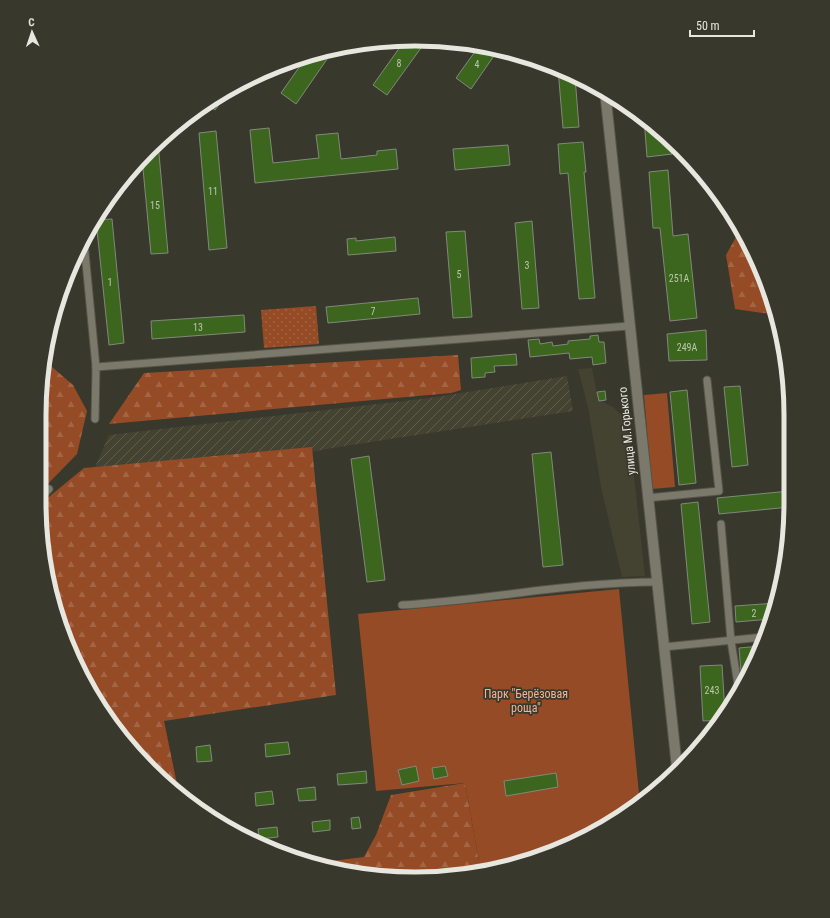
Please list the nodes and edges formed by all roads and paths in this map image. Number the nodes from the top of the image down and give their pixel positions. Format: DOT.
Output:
graph roads {
  1 [pos="606,99"];
  2 [pos="85,250"];
  3 [pos="629,326"];
  4 [pos="96,367"];
  5 [pos="707,380"];
  6 [pos="95,419"];
  7 [pos="49,489"];
  8 [pos="46,492"];
  9 [pos="647,498"];
  10 [pos="721,524"];
  11 [pos="657,582"];
  12 [pos="402,605"];
  13 [pos="758,639"];
  14 [pos="731,641"];
  15 [pos="664,647"];
  16 [pos="738,683"];
  17 [pos="677,763"];
  1 -- 3 [label="main road, улица М.Горького"];
  2 -- 4 [label="street"];
  3 -- 4 [label="street"];
  3 -- 9 [label="main road, улица М.Горького"];
  4 -- 6 [label="street"];
  5 -- 9 [label="street"];
  7 -- 8 [label="street"];
  9 -- 11 [label="main road, улица М.Горького"];
  10 -- 14 [label="street"];
  11 -- 12 [label="street"];
  11 -- 15 [label="main road, улица М.Горького"];
  13 -- 14 [label="street"];
  14 -- 15 [label="street"];
  14 -- 16 [label="street"];
  15 -- 17 [label="main road, улица М.Горького"];
}
